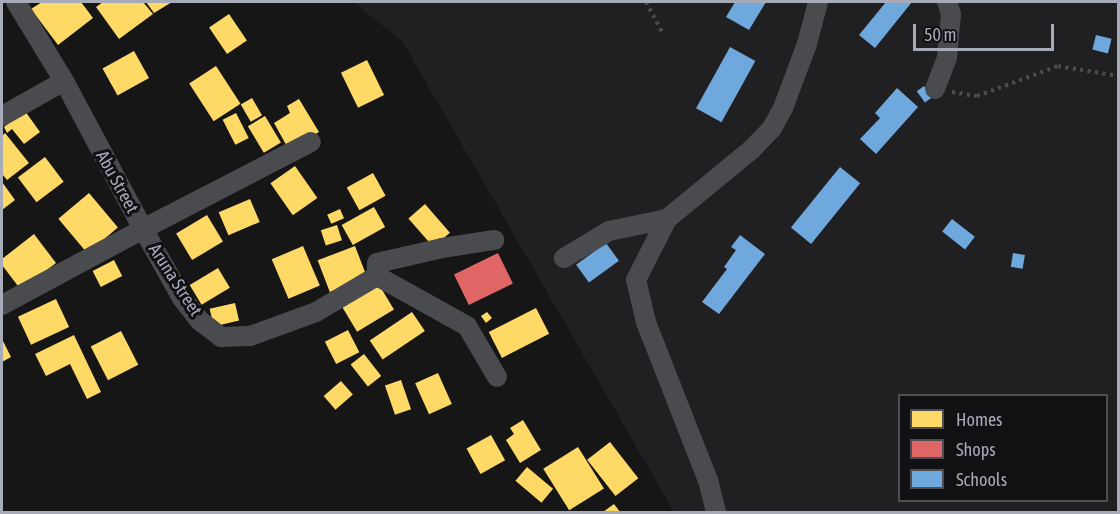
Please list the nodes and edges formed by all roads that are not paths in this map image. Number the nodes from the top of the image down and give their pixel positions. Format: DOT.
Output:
graph roads {
  1 [pos="16,2"];
  2 [pos="818,2"];
  3 [pos="947,2"];
  4 [pos="64,81"];
  5 [pos="934,89"];
  6 [pos="2,116"];
  7 [pos="310,142"];
  8 [pos="667,219"];
  9 [pos="143,229"];
  10 [pos="494,240"];
  11 [pos="564,258"];
  12 [pos="377,269"];
  13 [pos="2,305"];
  14 [pos="497,377"];
  15 [pos="716,513"];
  1 -- 4 [label="street, Abu Street"];
  2 -- 8 [label="street"];
  3 -- 5 [label="street"];
  4 -- 6 [label="street"];
  4 -- 9 [label="street, Abu Street"];
  7 -- 9 [label="street, Abu Street"];
  8 -- 11 [label="street"];
  8 -- 15 [label="street"];
  9 -- 12 [label="street, Aruna Street"];
  9 -- 13 [label="street, Aruna Street"];
  10 -- 12 [label="street, Aruna Street"];
  12 -- 14 [label="street"];
}
